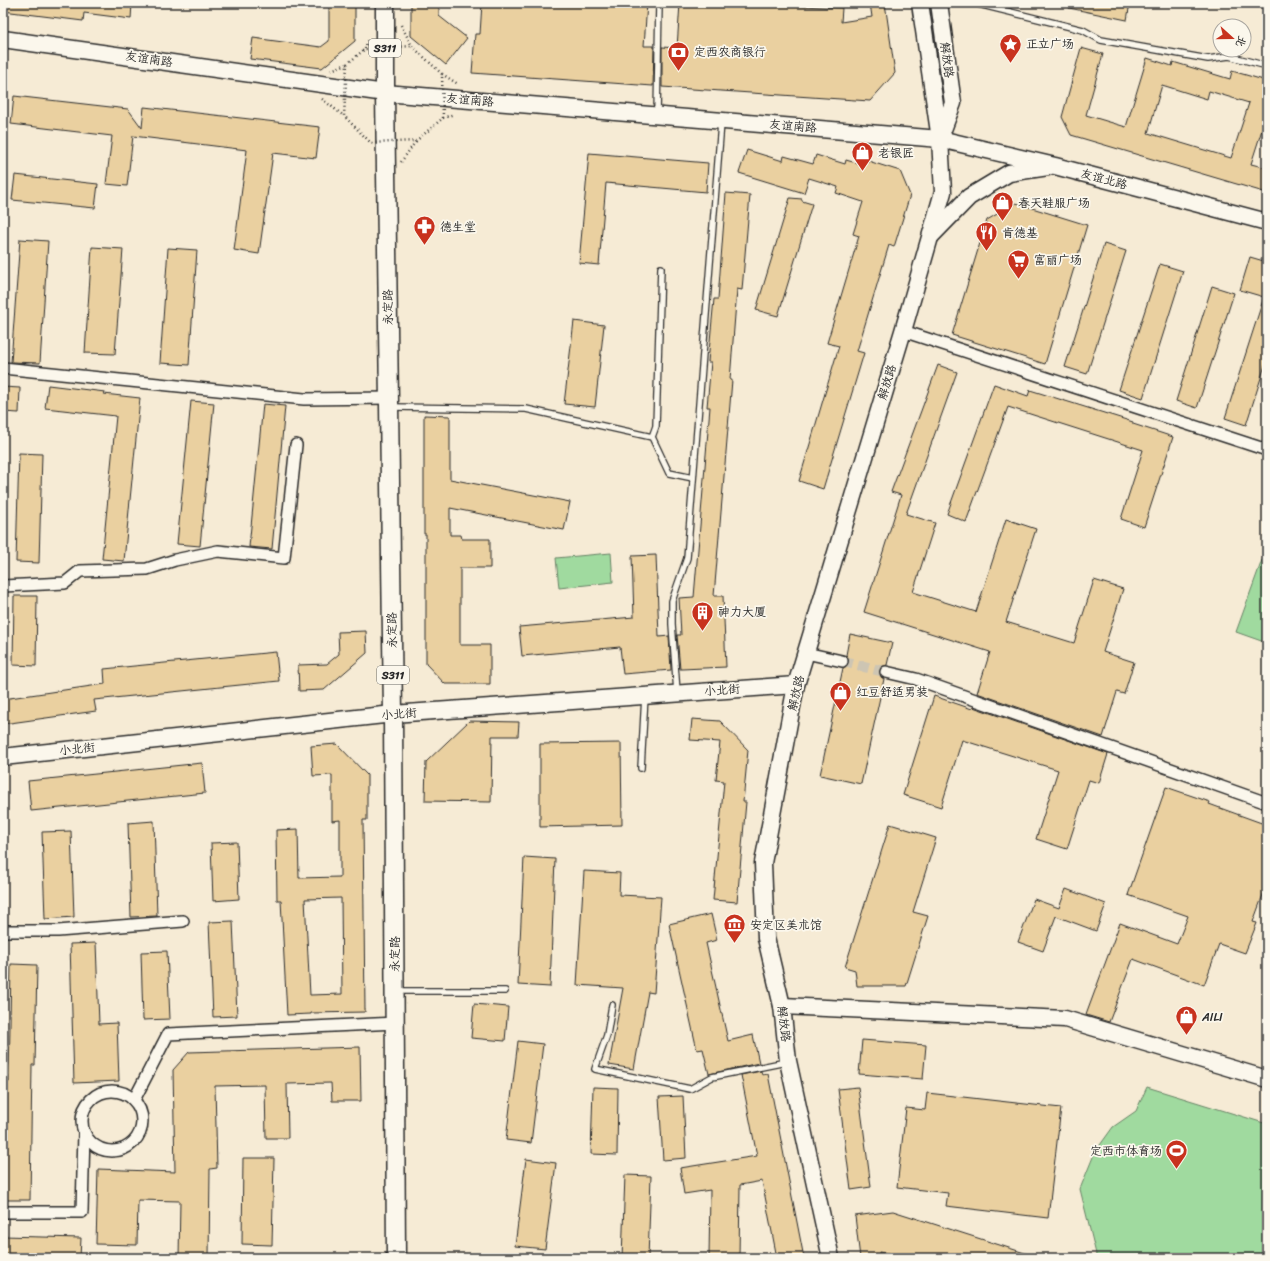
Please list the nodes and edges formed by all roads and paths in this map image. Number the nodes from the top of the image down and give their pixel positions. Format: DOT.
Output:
graph roads {
  1 [pos="385,3"];
  2 [pos="659,3"];
  3 [pos="923,3"];
  4 [pos="939,3"];
  5 [pos="974,3"];
  6 [pos="3,38"];
  7 [pos="1267,66"];
  8 [pos="442,74"];
  9 [pos="385,93"];
  10 [pos="657,115"];
  11 [pos="722,120"];
  12 [pos="940,139"];
  13 [pos="1055,166"];
  14 [pos="1267,222"];
  15 [pos="930,237"];
  16 [pos="661,268"];
  17 [pos="903,331"];
  18 [pos="3,368"];
  19 [pos="390,402"];
  20 [pos="652,437"];
  21 [pos="296,445"];
  22 [pos="1267,450"];
  23 [pos="693,478"];
  24 [pos="3,586"];
  25 [pos="806,653"];
  26 [pos="842,661"];
  27 [pos="886,672"];
  28 [pos="796,685"];
  29 [pos="677,693"];
  30 [pos="645,696"];
  31 [pos="394,714"];
  32 [pos="3,757"];
  33 [pos="642,768"];
  34 [pos="1267,803"];
  35 [pos="183,921"];
  36 [pos="3,931"];
  37 [pos="396,991"];
  38 [pos="505,991"];
  39 [pos="612,1005"];
  40 [pos="782,1006"];
  41 [pos="396,1023"];
  42 [pos="788,1062"];
  43 [pos="1267,1079"];
  44 [pos="134,1100"];
  45 [pos="84,1132"];
  46 [pos="3,1212"];
  47 [pos="396,1258"];
  48 [pos="831,1258"];
  1 -- 9 [label="main road, 永定路 / S311"];
  2 -- 10 [label="lane"];
  3 -- 12 [label="main road, 解放路"];
  4 -- 12 [label="main road, 解放路"];
  5 -- 7 [label="lane"];
  6 -- 9 [label="main road, 友谊南路"];
  8 -- 8 [label="path, bridge"];
  9 -- 10 [label="main road, 友谊南路"];
  9 -- 19 [label="main road, 永定路 / S311"];
  10 -- 11 [label="main road, 友谊南路"];
  11 -- 12 [label="main road, 友谊南路"];
  11 -- 23 [label="lane"];
  12 -- 13 [label="main road, 友谊北路"];
  12 -- 15 [label="main road, 解放路"];
  13 -- 14 [label="main road, 友谊北路"];
  13 -- 15 [label="main road"];
  15 -- 17 [label="main road, 解放路"];
  16 -- 20 [label="lane"];
  17 -- 22 [label="street"];
  17 -- 25 [label="main road, 解放路"];
  18 -- 19 [label="street"];
  19 -- 20 [label="lane"];
  19 -- 31 [label="main road, 永定路 / S311"];
  20 -- 23 [label="lane"];
  21 -- 24 [label="street"];
  23 -- 29 [label="lane"];
  25 -- 26 [label="street"];
  25 -- 28 [label="main road, 解放路"];
  27 -- 34 [label="street"];
  28 -- 29 [label="main road, 小北街"];
  28 -- 40 [label="main road, 解放路"];
  29 -- 30 [label="main road, 小北街"];
  30 -- 31 [label="main road, 小北街"];
  30 -- 33 [label="lane"];
  31 -- 32 [label="main road, 小北街"];
  31 -- 37 [label="main road, 永定路 / S311"];
  35 -- 36 [label="street"];
  37 -- 38 [label="lane"];
  37 -- 41 [label="main road, 永定路 / S311"];
  39 -- 42 [label="lane"];
  40 -- 42 [label="main road, 解放路"];
  40 -- 43 [label="main road"];
  41 -- 44 [label="street"];
  41 -- 47 [label="main road, 永定路 / S311"];
  42 -- 48 [label="main road, 解放路"];
  44 -- 45 [label="street"];
  44 -- 45 [label="street"];
  45 -- 46 [label="street"];
}
